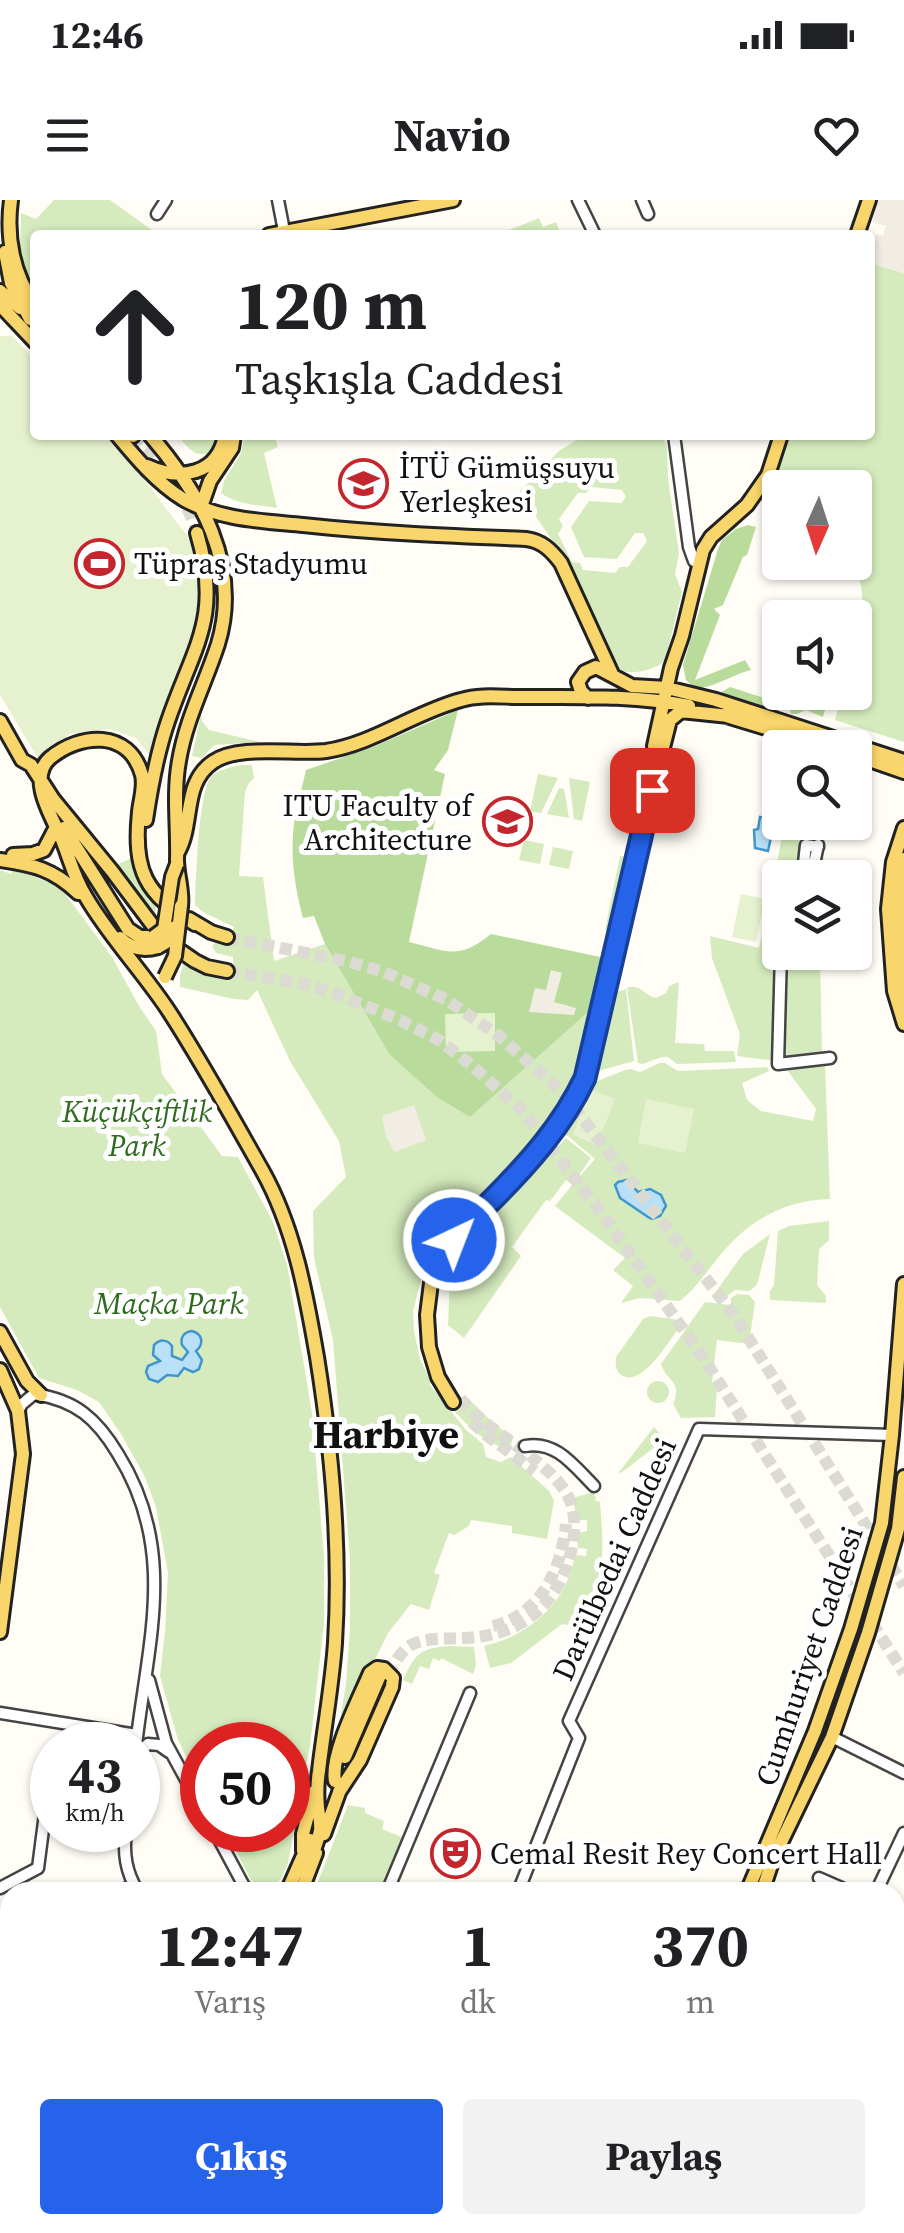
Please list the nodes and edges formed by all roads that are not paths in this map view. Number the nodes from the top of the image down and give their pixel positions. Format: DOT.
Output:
graph roads {
  1 [pos="9,200"];
  2 [pos="166,200"];
  3 [pos="278,200"];
  4 [pos="449,200"];
  5 [pos="578,200"];
  6 [pos="642,200"];
  7 [pos="868,200"];
  8 [pos="158,214"];
  9 [pos="648,214"];
  10 [pos="4,216"];
  11 [pos="284,230"];
  12 [pos="289,230"];
  13 [pos="593,230"];
  14 [pos="858,230"];
  15 [pos="0,291"];
  16 [pos="30,297"];
  17 [pos="0,304"];
  18 [pos="30,318"];
  19 [pos="30,320"];
  20 [pos="30,337"];
  21 [pos="122,440"];
  22 [pos="154,440"];
  23 [pos="224,440"];
  24 [pos="233,440"];
  25 [pos="674,440"];
  26 [pos="779,440"];
  27 [pos="141,461"];
  28 [pos="181,473"];
  29 [pos="201,507"];
  30 [pos="196,533"];
  31 [pos="698,563"];
  32 [pos="682,636"];
  33 [pos="612,674"];
  34 [pos="639,687"];
  35 [pos="696,694"];
  36 [pos="666,695"];
  37 [pos="588,698"];
  38 [pos="629,700"];
  39 [pos="753,711"];
  40 [pos="730,716"];
  41 [pos="0,721"];
  42 [pos="658,723"];
  43 [pos="775,730"];
  44 [pos="904,752"];
  45 [pos="904,760"];
  46 [pos="872,761"];
  47 [pos="881,764"];
  48 [pos="904,772"];
  49 [pos="42,782"];
  50 [pos="904,788"];
  51 [pos="45,801"];
  52 [pos="56,827"];
  53 [pos="904,828"];
  54 [pos="639,842"];
  55 [pos="818,846"];
  56 [pos="44,850"];
  57 [pos="0,856"];
  58 [pos="177,858"];
  59 [pos="904,859"];
  60 [pos="815,860"];
  61 [pos="56,874"];
  62 [pos="88,901"];
  63 [pos="182,906"];
  64 [pos="104,922"];
  65 [pos="195,924"];
  66 [pos="227,937"];
  67 [pos="156,942"];
  68 [pos="781,970"];
  69 [pos="227,971"];
  70 [pos="168,1010"];
  71 [pos="904,1024"];
  72 [pos="830,1058"];
  73 [pos="904,1284"];
  74 [pos="0,1332"];
  75 [pos="0,1370"];
  76 [pos="37,1395"];
  77 [pos="456,1400"];
  78 [pos="16,1404"];
  79 [pos="898,1436"];
  80 [pos="525,1446"];
  81 [pos="904,1477"];
  82 [pos="594,1486"];
  83 [pos="902,1516"];
  84 [pos="0,1632"];
  85 [pos="148,1674"];
  86 [pos="385,1674"];
  87 [pos="470,1692"];
  88 [pos="0,1713"];
  89 [pos="46,1722"];
  90 [pos="140,1722"];
  91 [pos="832,1738"];
  92 [pos="160,1746"];
  93 [pos="174,1756"];
  94 [pos="180,1767"];
  95 [pos="904,1773"];
  96 [pos="318,1775"];
  97 [pos="337,1786"];
  98 [pos="319,1818"];
  99 [pos="904,1833"];
  100 [pos="40,1852"];
  101 [pos="125,1852"];
  102 [pos="226,1852"];
  103 [pos="308,1857"];
  104 [pos="760,1861"];
  105 [pos="819,1878"];
  106 [pos="11,1882"];
  107 [pos="132,1882"];
  108 [pos="242,1882"];
  109 [pos="293,1882"];
  110 [pos="303,1882"];
  111 [pos="391,1882"];
  112 [pos="522,1882"];
  113 [pos="751,1882"];
  114 [pos="759,1882"];
  115 [pos="763,1882"];
  116 [pos="828,1882"];
  117 [pos="881,1882"];
  1 -- 10 [label="main road"];
  2 -- 8 [label="street"];
  3 -- 11 [label="street"];
  4 -- 12 [label="main road"];
  5 -- 13 [label="street"];
  6 -- 9 [label="street"];
  7 -- 14 [label="main road"];
  10 -- 16 [label="main road"];
  10 -- 18 [label="main road"];
  15 -- 19 [label="main road"];
  17 -- 20 [label="main road"];
  21 -- 27 [label="main road"];
  22 -- 28 [label="main road"];
  23 -- 28 [label="main road"];
  24 -- 29 [label="main road"];
  25 -- 31 [label="street"];
  26 -- 31 [label="main road"];
  27 -- 28 [label="main road"];
  27 -- 29 [label="main road"];
  28 -- 29 [label="main road"];
  29 -- 33 [label="main road"];
  29 -- 58 [label="main road"];
  30 -- 65 [label="main road"];
  31 -- 32 [label="main road"];
  32 -- 34 [label="main road"];
  32 -- 35 [label="main road"];
  32 -- 36 [label="main road"];
  33 -- 34 [label="main road"];
  33 -- 37 [label="main road"];
  34 -- 36 [label="main road"];
  35 -- 36 [label="main road"];
  35 -- 39 [label="main road"];
  36 -- 38 [label="main road"];
  36 -- 40 [label="main road"];
  36 -- 42 [label="main road"];
  37 -- 38 [label="main road"];
  37 -- 58 [label="main road"];
  38 -- 42 [label="main road"];
  39 -- 44 [label="main road"];
  39 -- 45 [label="main road"];
  40 -- 43 [label="main road"];
  40 -- 54 [label="main road"];
  41 -- 49 [label="main road"];
  42 -- 54 [label="main road"];
  46 -- 47 [label="main road"];
  47 -- 48 [label="main road"];
  47 -- 50 [label="main road"];
  49 -- 51 [label="main road"];
  49 -- 65 [label="main road"];
  49 -- 69 [label="main road"];
  51 -- 52 [label="main road"];
  51 -- 67 [label="main road"];
  52 -- 56 [label="main road"];
  52 -- 62 [label="main road"];
  53 -- 71 [label="main road"];
  54 -- 77 [label="main road"];
  55 -- 60 [label="street"];
  56 -- 57 [label="main road"];
  56 -- 61 [label="main road"];
  57 -- 61 [label="main road"];
  58 -- 63 [label="main road"];
  58 -- 67 [label="main road, bridge"];
  59 -- 71 [label="main road"];
  61 -- 62 [label="main road"];
  62 -- 64 [label="main road"];
  63 -- 67 [label="main road, bridge"];
  63 -- 70 [label="main road, bridge"];
  64 -- 67 [label="main road"];
  64 -- 70 [label="main road"];
  65 -- 66 [label="main road"];
  68 -- 72 [label="street"];
  70 -- 96 [label="main road"];
  73 -- 79 [label="main road, Cumhuriyet Caddesi"];
  74 -- 76 [label="main road"];
  75 -- 78 [label="main road"];
  76 -- 78 [label="street"];
  76 -- 85 [label="street"];
  78 -- 84 [label="main road"];
  79 -- 104 [label="main road, Cumhuriyet Caddesi"];
  79 -- 112 [label="street, Darülbedai Caddesi"];
  80 -- 82 [label="street"];
  81 -- 83 [label="main road, Cumhuriyet Caddesi"];
  83 -- 91 [label="main road, Cumhuriyet Caddesi"];
  85 -- 90 [label="street"];
  85 -- 93 [label="street"];
  86 -- 97 [label="main road"];
  87 -- 111 [label="street"];
  88 -- 89 [label="street"];
  91 -- 95 [label="street"];
  91 -- 115 [label="main road, Cumhuriyet Caddesi"];
  92 -- 93 [label="street"];
  93 -- 94 [label="street"];
  96 -- 98 [label="main road"];
  96 -- 103 [label="main road"];
  97 -- 97 [label="main road"];
  97 -- 98 [label="main road"];
  97 -- 103 [label="main road"];
  98 -- 103 [label="main road"];
  99 -- 117 [label="street"];
  100 -- 106 [label="street"];
  101 -- 107 [label="street"];
  102 -- 108 [label="street"];
  103 -- 109 [label="main road"];
  103 -- 110 [label="main road"];
  104 -- 113 [label="main road"];
  104 -- 114 [label="main road"];
  105 -- 116 [label="street"];
}
